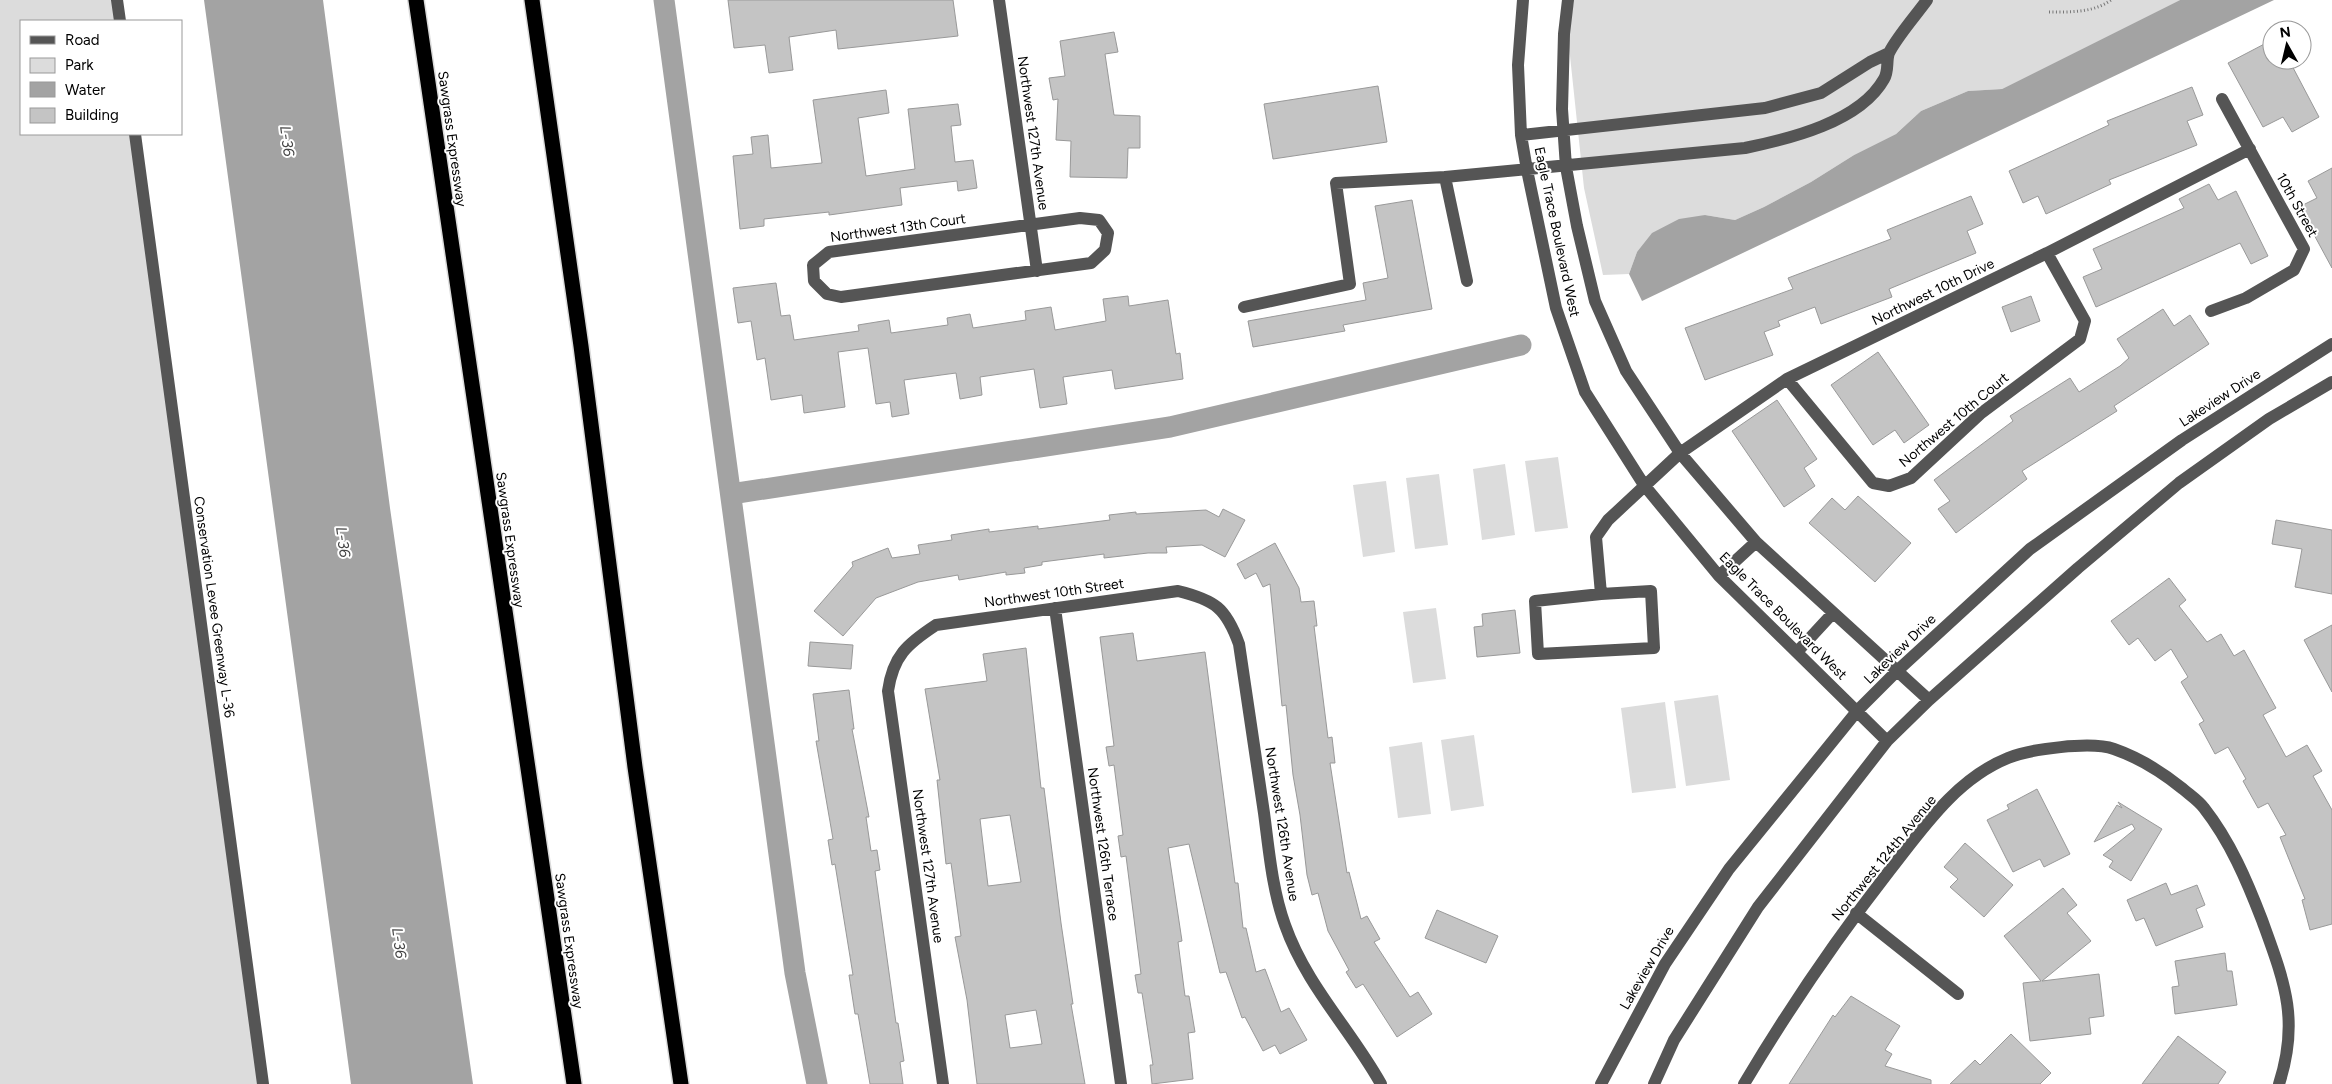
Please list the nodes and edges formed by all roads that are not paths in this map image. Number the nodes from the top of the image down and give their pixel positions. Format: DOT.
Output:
graph roads {
  1 [pos="117,0"];
  2 [pos="416,0"];
  3 [pos="532,0"];
  4 [pos="999,0"];
  5 [pos="1523,0"];
  6 [pos="1568,0"];
  7 [pos="1927,0"];
  8 [pos="120,20"];
  9 [pos="1889,53"];
  10 [pos="2222,99"];
  11 [pos="1564,131"];
  12 [pos="135,135"];
  13 [pos="1521,135"];
  14 [pos="2250,149"];
  15 [pos="1566,167"];
  16 [pos="1527,170"];
  17 [pos="1445,177"];
  18 [pos="1030,225"];
  19 [pos="2047,253"];
  20 [pos="1037,271"];
  21 [pos="1467,281"];
  22 [pos="1244,307"];
  23 [pos="2211,311"];
  24 [pos="2332,344"];
  25 [pos="1786,379"];
  26 [pos="2332,382"];
  27 [pos="1680,453"];
  28 [pos="1644,485"];
  29 [pos="1756,542"];
  30 [pos="1719,576"];
  31 [pos="1601,594"];
  32 [pos="1055,608"];
  33 [pos="1219,608"];
  34 [pos="1833,613"];
  35 [pos="1797,652"];
  36 [pos="899,654"];
  37 [pos="1897,671"];
  38 [pos="1929,700"];
  39 [pos="1858,710"];
  40 [pos="1888,742"];
  41 [pos="1856,914"];
  42 [pos="1958,994"];
  43 [pos="263,1084"];
  44 [pos="574,1084"];
  45 [pos="681,1084"];
  46 [pos="943,1084"];
  47 [pos="1121,1084"];
  48 [pos="1381,1084"];
  49 [pos="1601,1084"];
  50 [pos="1654,1084"];
  51 [pos="1744,1084"];
  52 [pos="2279,1084"];
  1 -- 8 [label="street"];
  2 -- 44 [label="highway, Sawgrass Expressway"];
  3 -- 45 [label="highway"];
  4 -- 18 [label="street, Northwest 127th Avenue"];
  5 -- 13 [label="street, Eagle Trace Boulevard West"];
  6 -- 11 [label="street, Eagle Trace Boulevard West"];
  7 -- 9 [label="street"];
  9 -- 11 [label="street"];
  9 -- 15 [label="street"];
  10 -- 14 [label="street, 10th Street"];
  11 -- 13 [label="street"];
  11 -- 15 [label="street, Eagle Trace Boulevard West"];
  12 -- 43 [label="street, Conservation Levee Greenway L-36"];
  13 -- 16 [label="street, Eagle Trace Boulevard West"];
  14 -- 19 [label="street, Northwest 10th Drive"];
  14 -- 23 [label="street, 10th Street"];
  15 -- 16 [label="street"];
  15 -- 27 [label="street, Eagle Trace Boulevard West"];
  16 -- 17 [label="street"];
  16 -- 28 [label="street, Eagle Trace Boulevard West"];
  17 -- 21 [label="street"];
  17 -- 22 [label="street"];
  18 -- 20 [label="street, Northwest 127th Avenue"];
  18 -- 20 [label="street, Northwest 13th Court"];
  18 -- 20 [label="street, Northwest 13th Court"];
  19 -- 25 [label="street, Northwest 10th Drive"];
  19 -- 25 [label="street, Northwest 10th Court"];
  24 -- 37 [label="street, Lakeview Drive"];
  25 -- 27 [label="street, Northwest 10th Drive"];
  26 -- 38 [label="street"];
  27 -- 28 [label="street, Northwest 10th Drive"];
  27 -- 29 [label="street, Eagle Trace Boulevard West"];
  28 -- 30 [label="street, Eagle Trace Boulevard West"];
  28 -- 31 [label="street, Northwest 10th Drive"];
  29 -- 30 [label="street"];
  29 -- 34 [label="street, Eagle Trace Boulevard West"];
  30 -- 35 [label="street, Eagle Trace Boulevard West"];
  31 -- 31 [label="street"];
  32 -- 33 [label="street, Northwest 10th Street"];
  32 -- 36 [label="street, Northwest 10th Street"];
  32 -- 47 [label="street, Northwest 126th Terrace"];
  33 -- 48 [label="street, Northwest 126th Avenue"];
  34 -- 35 [label="street"];
  34 -- 37 [label="street, Eagle Trace Boulevard West"];
  35 -- 39 [label="street, Eagle Trace Boulevard West"];
  36 -- 46 [label="street, Northwest 127th Avenue"];
  37 -- 38 [label="street, Eagle Trace Boulevard West"];
  37 -- 39 [label="street, Lakeview Drive"];
  38 -- 40 [label="street"];
  39 -- 40 [label="street, Eagle Trace Boulevard West"];
  39 -- 49 [label="street, Lakeview Drive"];
  40 -- 50 [label="street"];
  41 -- 42 [label="street"];
  41 -- 51 [label="street, Northwest 124th Avenue"];
  41 -- 52 [label="street, Northwest 124th Avenue"];
}
